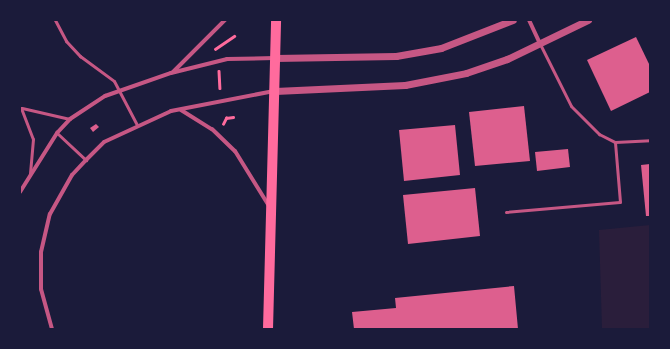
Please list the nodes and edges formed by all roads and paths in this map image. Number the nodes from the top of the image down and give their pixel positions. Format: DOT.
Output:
graph roads {
  1 [pos="55,20"];
  2 [pos="225,20"];
  3 [pos="276,20"];
  4 [pos="513,20"];
  5 [pos="529,20"];
  6 [pos="588,20"];
  7 [pos="234,36"];
  8 [pos="540,44"];
  9 [pos="215,49"];
  10 [pos="275,58"];
  11 [pos="219,70"];
  12 [pos="171,73"];
  13 [pos="220,88"];
  14 [pos="121,90"];
  15 [pos="275,91"];
  16 [pos="21,107"];
  17 [pos="180,110"];
  18 [pos="223,115"];
  19 [pos="233,117"];
  20 [pos="70,118"];
  21 [pos="226,118"];
  22 [pos="137,125"];
  23 [pos="220,128"];
  24 [pos="57,133"];
  25 [pos="650,140"];
  26 [pos="615,142"];
  27 [pos="86,160"];
  28 [pos="29,177"];
  29 [pos="20,192"];
  30 [pos="271,210"];
  31 [pos="506,212"];
  32 [pos="52,329"];
  33 [pos="268,329"];
  1 -- 14 [label="lane"];
  2 -- 12 [label="street"];
  3 -- 10 [label="main road"];
  4 -- 10 [label="street"];
  5 -- 8 [label="street"];
  6 -- 8 [label="street"];
  7 -- 9 [label="path"];
  8 -- 15 [label="street"];
  8 -- 26 [label="lane"];
  10 -- 12 [label="street"];
  10 -- 15 [label="main road"];
  11 -- 13 [label="path"];
  12 -- 14 [label="street"];
  14 -- 20 [label="street"];
  14 -- 22 [label="lane"];
  15 -- 17 [label="street"];
  15 -- 30 [label="main road"];
  16 -- 20 [label="lane"];
  16 -- 28 [label="lane"];
  17 -- 22 [label="street"];
  17 -- 30 [label="street"];
  18 -- 21 [label="path"];
  19 -- 21 [label="path"];
  20 -- 24 [label="street"];
  21 -- 23 [label="path"];
  22 -- 27 [label="street"];
  24 -- 27 [label="lane"];
  24 -- 28 [label="street"];
  25 -- 26 [label="lane"];
  26 -- 31 [label="lane"];
  27 -- 32 [label="street"];
  28 -- 29 [label="street"];
  30 -- 33 [label="main road"];
}
